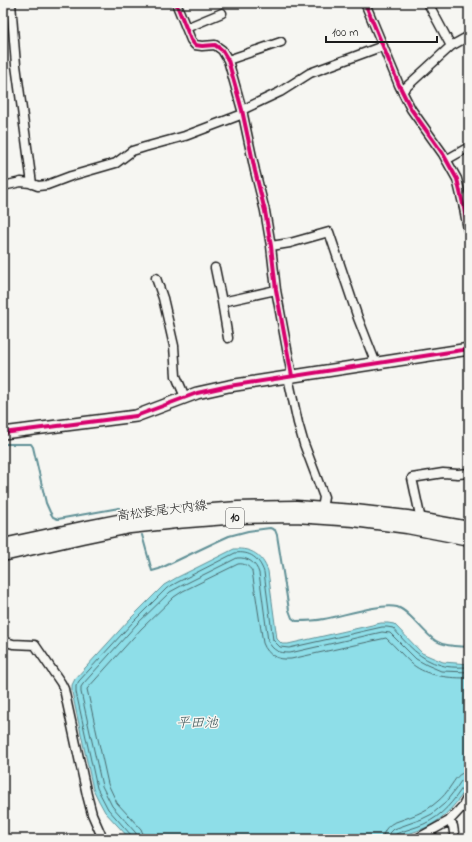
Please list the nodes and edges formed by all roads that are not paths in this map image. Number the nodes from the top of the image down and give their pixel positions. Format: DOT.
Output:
graph roads {
  1 [pos="11,3"];
  2 [pos="176,3"];
  3 [pos="365,3"];
  4 [pos="432,3"];
  5 [pos="222,13"];
  6 [pos="186,28"];
  7 [pos="469,36"];
  8 [pos="281,42"];
  9 [pos="383,46"];
  10 [pos="451,46"];
  11 [pos="228,60"];
  12 [pos="402,91"];
  13 [pos="243,112"];
  14 [pos="469,147"];
  15 [pos="446,160"];
  16 [pos="32,184"];
  17 [pos="3,186"];
  18 [pos="469,235"];
  19 [pos="271,246"];
  20 [pos="215,268"];
  21 [pos="156,278"];
  22 [pos="276,290"];
  23 [pos="222,302"];
  24 [pos="228,338"];
  25 [pos="469,349"];
  26 [pos="376,364"];
  27 [pos="290,377"];
  28 [pos="186,397"];
  29 [pos="3,433"];
  30 [pos="469,473"];
  31 [pos="322,509"];
  32 [pos="421,520"];
  33 [pos="469,528"];
  34 [pos="469,539"];
  35 [pos="3,545"];
  36 [pos="3,555"];
  37 [pos="3,641"];
  38 [pos="469,795"];
  39 [pos="449,820"];
  40 [pos="420,837"];
  41 [pos="103,839"];
  42 [pos="455,839"];
  1 -- 16 [label="street"];
  2 -- 6 [label="street"];
  3 -- 9 [label="street"];
  4 -- 10 [label="street"];
  5 -- 6 [label="street"];
  6 -- 11 [label="street"];
  7 -- 10 [label="street"];
  8 -- 11 [label="street"];
  9 -- 12 [label="street"];
  9 -- 13 [label="street"];
  10 -- 12 [label="street"];
  11 -- 13 [label="street"];
  12 -- 15 [label="street"];
  13 -- 16 [label="street"];
  13 -- 19 [label="street"];
  14 -- 15 [label="street"];
  15 -- 18 [label="street"];
  16 -- 17 [label="street"];
  19 -- 22 [label="street"];
  19 -- 26 [label="street"];
  20 -- 23 [label="street"];
  21 -- 28 [label="street"];
  22 -- 23 [label="street"];
  22 -- 27 [label="street"];
  23 -- 24 [label="street"];
  25 -- 26 [label="street"];
  26 -- 27 [label="street"];
  27 -- 28 [label="street"];
  27 -- 31 [label="street"];
  28 -- 29 [label="street"];
  30 -- 32 [label="street"];
  31 -- 32 [label="main road, 高松長尾大内線 / 10"];
  31 -- 35 [label="main road, 高松長尾大内線 / 10"];
  32 -- 33 [label="main road, 高松長尾大内線 / 10"];
  34 -- 36 [label="main road, 高松長尾大内線 / 10"];
  37 -- 41 [label="street"];
  38 -- 39 [label="street"];
  39 -- 40 [label="street"];
  39 -- 42 [label="street"];
}
